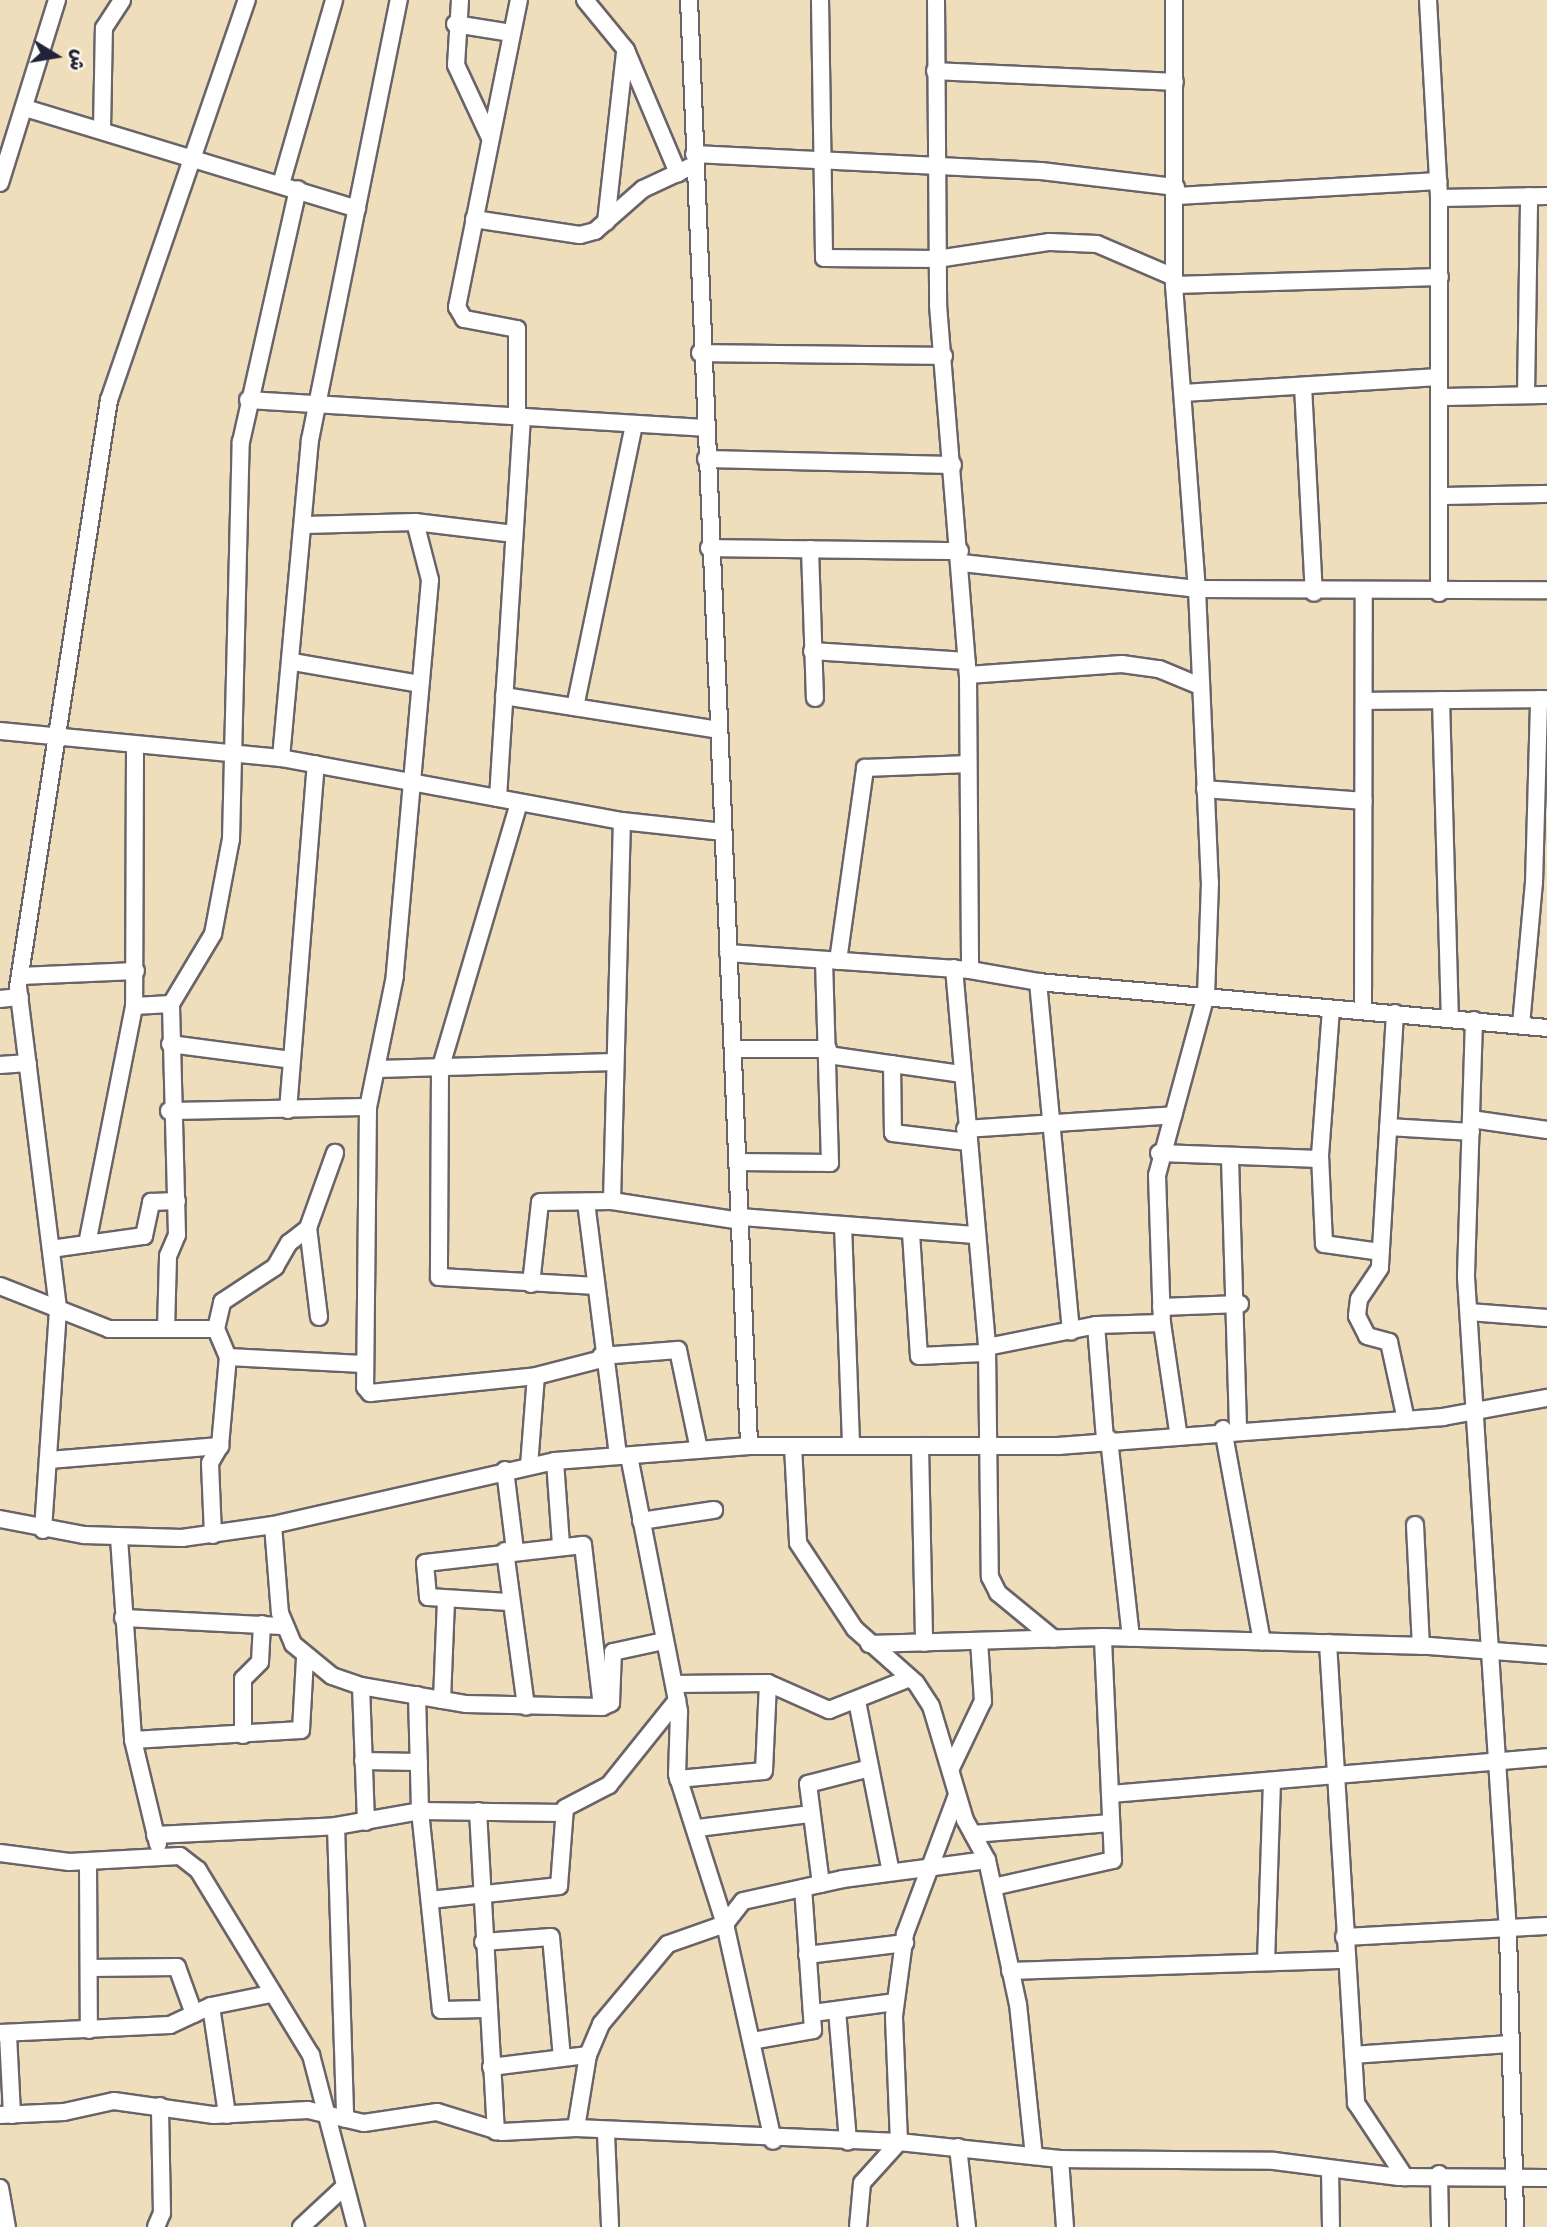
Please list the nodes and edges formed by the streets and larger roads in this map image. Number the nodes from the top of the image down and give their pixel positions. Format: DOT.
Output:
graph roads {
  1 [pos="57,0"];
  2 [pos="122,0"];
  3 [pos="247,0"];
  4 [pos="334,0"];
  5 [pos="399,0"];
  6 [pos="460,0"];
  7 [pos="519,0"];
  8 [pos="585,0"];
  9 [pos="689,0"];
  10 [pos="820,0"];
  11 [pos="936,0"];
  12 [pos="1174,0"];
  13 [pos="1429,0"];
  14 [pos="454,24"];
  15 [pos="511,33"];
  16 [pos="626,50"];
  17 [pos="935,71"];
  18 [pos="1175,82"];
  19 [pos="25,108"];
  20 [pos="102,129"];
  21 [pos="490,138"];
  22 [pos="195,156"];
  23 [pos="694,159"];
  24 [pos="822,162"];
  25 [pos="935,164"];
  26 [pos="678,173"];
  27 [pos="0,183"];
  28 [pos="281,184"];
  29 [pos="298,189"];
  30 [pos="1439,190"];
  31 [pos="1176,191"];
  32 [pos="1529,196"];
  33 [pos="1547,196"];
  34 [pos="357,209"];
  35 [pos="474,219"];
  36 [pos="607,222"];
  37 [pos="937,259"];
  38 [pos="1440,277"];
  39 [pos="1174,281"];
  40 [pos="700,353"];
  41 [pos="944,356"];
  42 [pos="1439,377"];
  43 [pos="1303,386"];
  44 [pos="1183,393"];
  45 [pos="1525,395"];
  46 [pos="1547,395"];
  47 [pos="1440,397"];
  48 [pos="248,400"];
  49 [pos="316,405"];
  50 [pos="519,417"];
  51 [pos="634,424"];
  52 [pos="704,428"];
  53 [pos="706,459"];
  54 [pos="953,465"];
  55 [pos="1547,494"];
  56 [pos="1440,496"];
  57 [pos="415,522"];
  58 [pos="305,525"];
  59 [pos="514,534"];
  60 [pos="709,548"];
  61 [pos="810,549"];
  62 [pos="961,557"];
  63 [pos="1197,589"];
  64 [pos="1547,590"];
  65 [pos="1314,593"];
  66 [pos="1439,593"];
  67 [pos="1364,594"];
  68 [pos="812,651"];
  69 [pos="293,662"];
  70 [pos="967,668"];
  71 [pos="420,684"];
  72 [pos="1200,686"];
  73 [pos="504,696"];
  74 [pos="815,698"];
  75 [pos="1543,699"];
  76 [pos="1441,700"];
  77 [pos="1364,701"];
  78 [pos="575,707"];
  79 [pos="718,730"];
  80 [pos="0,732"];
  81 [pos="61,738"];
  82 [pos="135,747"];
  83 [pos="237,754"];
  84 [pos="281,758"];
  85 [pos="316,764"];
  86 [pos="968,765"];
  87 [pos="1542,769"];
  88 [pos="410,781"];
  89 [pos="1205,789"];
  90 [pos="498,798"];
  91 [pos="1364,801"];
  92 [pos="519,803"];
  93 [pos="621,821"];
  94 [pos="723,832"];
  95 [pos="728,953"];
  96 [pos="831,960"];
  97 [pos="962,969"];
  98 [pos="136,971"];
  99 [pos="20,976"];
  100 [pos="1038,982"];
  101 [pos="1206,995"];
  102 [pos="20,998"];
  103 [pos="0,999"];
  104 [pos="171,1004"];
  105 [pos="134,1006"];
  106 [pos="1331,1009"];
  107 [pos="1363,1012"];
  108 [pos="1395,1013"];
  109 [pos="1450,1017"];
  110 [pos="1474,1020"];
  111 [pos="1521,1025"];
  112 [pos="1547,1028"];
  113 [pos="170,1044"];
  114 [pos="733,1049"];
  115 [pos="828,1052"];
  116 [pos="291,1060"];
  117 [pos="614,1062"];
  118 [pos="28,1063"];
  119 [pos="892,1064"];
  120 [pos="0,1065"];
  121 [pos="378,1069"];
  122 [pos="440,1069"];
  123 [pos="961,1074"];
  124 [pos="368,1107"];
  125 [pos="288,1110"];
  126 [pos="169,1111"];
  127 [pos="1174,1115"];
  128 [pos="1049,1122"];
  129 [pos="1471,1126"];
  130 [pos="1388,1127"];
  131 [pos="1547,1130"];
  132 [pos="966,1136"];
  133 [pos="335,1153"];
  134 [pos="1159,1153"];
  135 [pos="1230,1158"];
  136 [pos="1320,1159"];
  137 [pos="738,1162"];
  138 [pos="177,1201"];
  139 [pos="612,1201"];
  140 [pos="586,1202"];
  141 [pos="741,1219"];
  142 [pos="843,1225"];
  143 [pos="308,1228"];
  144 [pos="911,1233"];
  145 [pos="976,1235"];
  146 [pos="87,1244"];
  147 [pos="51,1249"];
  148 [pos="1380,1252"];
  149 [pos="531,1283"];
  150 [pos="0,1286"];
  151 [pos="593,1286"];
  152 [pos="1240,1304"];
  153 [pos="58,1308"];
  154 [pos="1469,1312"];
  155 [pos="1161,1315"];
  156 [pos="319,1317"];
  157 [pos="1547,1318"];
  158 [pos="1096,1325"];
  159 [pos="166,1329"];
  160 [pos="216,1329"];
  161 [pos="1071,1331"];
  162 [pos="985,1350"];
  163 [pos="228,1357"];
  164 [pos="601,1357"];
  165 [pos="363,1364"];
  166 [pos="536,1376"];
  167 [pos="1547,1398"];
  168 [pos="1477,1410"];
  169 [pos="1406,1420"];
  170 [pos="1231,1429"];
  171 [pos="1178,1432"];
  172 [pos="1107,1439"];
  173 [pos="851,1443"];
  174 [pos="220,1446"];
  175 [pos="749,1446"];
  176 [pos="793,1446"];
  177 [pos="920,1446"];
  178 [pos="699,1450"];
  179 [pos="991,1450"];
  180 [pos="624,1456"];
  181 [pos="48,1460"];
  182 [pos="555,1461"];
  183 [pos="529,1466"];
  184 [pos="505,1470"];
  185 [pos="714,1510"];
  186 [pos="0,1519"];
  187 [pos="641,1521"];
  188 [pos="273,1525"];
  189 [pos="1415,1525"];
  190 [pos="43,1530"];
  191 [pos="213,1535"];
  192 [pos="119,1538"];
  193 [pos="561,1544"];
  194 [pos="510,1551"];
  195 [pos="446,1600"];
  196 [pos="508,1602"];
  197 [pos="123,1618"];
  198 [pos="262,1624"];
  199 [pos="283,1626"];
  200 [pos="1103,1637"];
  201 [pos="1131,1638"];
  202 [pos="1054,1639"];
  203 [pos="664,1641"];
  204 [pos="979,1641"];
  205 [pos="1262,1641"];
  206 [pos="924,1643"];
  207 [pos="1328,1643"];
  208 [pos="869,1644"];
  209 [pos="1421,1646"];
  210 [pos="1491,1651"];
  211 [pos="1547,1656"];
  212 [pos="305,1658"];
  213 [pos="910,1678"];
  214 [pos="768,1683"];
  215 [pos="362,1686"];
  216 [pos="675,1692"];
  217 [pos="417,1695"];
  218 [pos="442,1700"];
  219 [pos="857,1701"];
  220 [pos="526,1707"];
  221 [pos="602,1707"];
  222 [pos="243,1735"];
  223 [pos="133,1740"];
  224 [pos="1547,1757"];
  225 [pos="363,1761"];
  226 [pos="419,1762"];
  227 [pos="1496,1762"];
  228 [pos="870,1768"];
  229 [pos="951,1769"];
  230 [pos="678,1779"];
  231 [pos="1334,1779"];
  232 [pos="1272,1783"];
  233 [pos="957,1793"];
  234 [pos="1110,1794"];
  235 [pos="420,1811"];
  236 [pos="478,1811"];
  237 [pos="564,1813"];
  238 [pos="811,1814"];
  239 [pos="366,1822"];
  240 [pos="1111,1823"];
  241 [pos="336,1826"];
  242 [pos="698,1828"];
  243 [pos="973,1834"];
  244 [pos="155,1835"];
  245 [pos="0,1853"];
  246 [pos="163,1856"];
  247 [pos="987,1860"];
  248 [pos="88,1863"];
  249 [pos="926,1868"];
  250 [pos="891,1872"];
  251 [pos="821,1884"];
  252 [pos="993,1887"];
  253 [pos="803,1888"];
  254 [pos="481,1896"];
  255 [pos="430,1900"];
  256 [pos="725,1924"];
  257 [pos="1547,1926"];
  258 [pos="1508,1931"];
  259 [pos="1345,1937"];
  260 [pos="483,1942"];
  261 [pos="905,1943"];
  262 [pos="807,1955"];
  263 [pos="1346,1960"];
  264 [pos="1266,1962"];
  265 [pos="89,1968"];
  266 [pos="1010,1971"];
  267 [pos="270,1994"];
  268 [pos="895,2002"];
  269 [pos="211,2006"];
  270 [pos="485,2010"];
  271 [pos="837,2010"];
  272 [pos="813,2013"];
  273 [pos="194,2014"];
  274 [pos="89,2030"];
  275 [pos="4,2034"];
  276 [pos="752,2041"];
  277 [pos="1509,2045"];
  278 [pos="588,2054"];
  279 [pos="1353,2055"];
  280 [pos="562,2058"];
  281 [pos="491,2067"];
  282 [pos="160,2106"];
  283 [pos="6,2115"];
  284 [pos="227,2115"];
  285 [pos="338,2116"];
  286 [pos="576,2129"];
  287 [pos="496,2131"];
  288 [pos="606,2134"];
  289 [pos="773,2141"];
  290 [pos="848,2142"];
  291 [pos="899,2142"];
  292 [pos="958,2147"];
  293 [pos="1034,2156"];
  294 [pos="1060,2159"];
  295 [pos="1330,2169"];
  296 [pos="1439,2174"];
  297 [pos="1513,2175"];
  298 [pos="1405,2177"];
  299 [pos="1547,2178"];
  300 [pos="0,2188"];
  301 [pos="342,2189"];
  302 [pos="7,2227"];
  303 [pos="156,2227"];
  304 [pos="300,2227"];
  305 [pos="356,2227"];
  306 [pos="610,2227"];
  307 [pos="858,2227"];
  308 [pos="967,2227"];
  309 [pos="1065,2227"];
  310 [pos="1331,2227"];
  311 [pos="1440,2227"];
  312 [pos="1515,2227"];
  1 -- 19 [label="street"];
  2 -- 20 [label="street"];
  3 -- 22 [label="street"];
  4 -- 28 [label="street"];
  5 -- 34 [label="street"];
  6 -- 14 [label="street"];
  7 -- 15 [label="street"];
  8 -- 16 [label="street"];
  9 -- 23 [label="street"];
  10 -- 24 [label="street"];
  11 -- 17 [label="street"];
  12 -- 18 [label="street"];
  13 -- 30 [label="street"];
  14 -- 15 [label="street"];
  14 -- 21 [label="street"];
  15 -- 21 [label="street"];
  16 -- 26 [label="street"];
  16 -- 36 [label="street"];
  17 -- 18 [label="street"];
  17 -- 25 [label="street"];
  18 -- 31 [label="street"];
  19 -- 20 [label="street"];
  19 -- 27 [label="street"];
  20 -- 22 [label="street"];
  21 -- 35 [label="street"];
  22 -- 28 [label="street"];
  22 -- 81 [label="street"];
  23 -- 24 [label="street"];
  23 -- 26 [label="street"];
  23 -- 40 [label="street"];
  24 -- 25 [label="street"];
  24 -- 37 [label="street"];
  25 -- 31 [label="street"];
  25 -- 37 [label="street"];
  26 -- 36 [label="street"];
  28 -- 29 [label="street"];
  29 -- 34 [label="street"];
  29 -- 48 [label="street"];
  30 -- 31 [label="street"];
  30 -- 32 [label="street"];
  30 -- 38 [label="street"];
  31 -- 39 [label="street"];
  32 -- 33 [label="street"];
  32 -- 45 [label="street"];
  34 -- 49 [label="street"];
  35 -- 36 [label="street"];
  35 -- 50 [label="street"];
  37 -- 39 [label="street"];
  37 -- 41 [label="street"];
  38 -- 39 [label="street"];
  38 -- 42 [label="street"];
  39 -- 44 [label="street"];
  40 -- 41 [label="street"];
  40 -- 52 [label="street"];
  41 -- 54 [label="street"];
  42 -- 43 [label="street"];
  42 -- 47 [label="street"];
  43 -- 44 [label="street"];
  43 -- 65 [label="street"];
  44 -- 63 [label="street"];
  45 -- 46 [label="street"];
  45 -- 47 [label="street"];
  47 -- 56 [label="street"];
  48 -- 49 [label="street"];
  48 -- 83 [label="street"];
  49 -- 50 [label="street"];
  49 -- 58 [label="street"];
  50 -- 51 [label="street"];
  50 -- 59 [label="street"];
  51 -- 52 [label="street"];
  51 -- 78 [label="street"];
  52 -- 53 [label="street"];
  53 -- 54 [label="street"];
  53 -- 60 [label="street"];
  54 -- 62 [label="street"];
  55 -- 56 [label="street"];
  56 -- 66 [label="street"];
  57 -- 58 [label="street"];
  57 -- 59 [label="street"];
  57 -- 71 [label="street"];
  58 -- 69 [label="street"];
  59 -- 73 [label="street"];
  60 -- 61 [label="street"];
  60 -- 79 [label="street"];
  61 -- 62 [label="street"];
  61 -- 68 [label="street"];
  62 -- 63 [label="street"];
  62 -- 70 [label="street"];
  63 -- 65 [label="street"];
  63 -- 72 [label="street"];
  64 -- 66 [label="street"];
  65 -- 67 [label="street"];
  66 -- 67 [label="street"];
  67 -- 77 [label="street"];
  68 -- 70 [label="street"];
  68 -- 74 [label="street"];
  69 -- 71 [label="street"];
  69 -- 84 [label="street"];
  70 -- 72 [label="street"];
  70 -- 86 [label="street"];
  71 -- 88 [label="street"];
  72 -- 89 [label="street"];
  73 -- 78 [label="street"];
  73 -- 90 [label="street"];
  75 -- 76 [label="street"];
  75 -- 87 [label="street"];
  76 -- 77 [label="street"];
  76 -- 109 [label="street"];
  77 -- 91 [label="street"];
  78 -- 79 [label="street"];
  79 -- 94 [label="street"];
  80 -- 81 [label="street"];
  81 -- 82 [label="street"];
  81 -- 99 [label="street"];
  82 -- 83 [label="street"];
  82 -- 98 [label="street"];
  83 -- 84 [label="street"];
  83 -- 104 [label="street"];
  84 -- 85 [label="street"];
  85 -- 88 [label="street"];
  85 -- 116 [label="street"];
  86 -- 96 [label="street"];
  86 -- 97 [label="street"];
  87 -- 111 [label="street"];
  88 -- 90 [label="street"];
  88 -- 121 [label="street"];
  89 -- 91 [label="street"];
  89 -- 101 [label="street"];
  90 -- 92 [label="street"];
  91 -- 107 [label="street"];
  92 -- 93 [label="street"];
  92 -- 122 [label="street"];
  93 -- 94 [label="street"];
  93 -- 117 [label="street"];
  94 -- 95 [label="street"];
  95 -- 96 [label="street"];
  95 -- 114 [label="street"];
  96 -- 97 [label="street"];
  96 -- 115 [label="street"];
  97 -- 100 [label="street"];
  97 -- 123 [label="street"];
  98 -- 99 [label="street"];
  98 -- 105 [label="street"];
  99 -- 102 [label="street"];
  100 -- 101 [label="street"];
  100 -- 128 [label="street"];
  101 -- 106 [label="street"];
  101 -- 127 [label="street"];
  102 -- 103 [label="street"];
  102 -- 118 [label="street"];
  104 -- 105 [label="street"];
  104 -- 113 [label="street"];
  105 -- 146 [label="street"];
  106 -- 107 [label="street"];
  106 -- 136 [label="street"];
  107 -- 108 [label="street"];
  108 -- 109 [label="street"];
  108 -- 130 [label="street"];
  109 -- 110 [label="street"];
  110 -- 111 [label="street"];
  110 -- 129 [label="street"];
  111 -- 112 [label="street"];
  113 -- 116 [label="street"];
  113 -- 126 [label="street"];
  114 -- 115 [label="street"];
  114 -- 137 [label="street"];
  115 -- 119 [label="street"];
  115 -- 137 [label="street"];
  116 -- 125 [label="street"];
  117 -- 122 [label="street"];
  117 -- 139 [label="street"];
  118 -- 120 [label="street"];
  118 -- 147 [label="street"];
  119 -- 123 [label="street"];
  119 -- 132 [label="street"];
  121 -- 122 [label="street"];
  121 -- 124 [label="street"];
  122 -- 149 [label="street"];
  123 -- 132 [label="street"];
  124 -- 125 [label="street"];
  124 -- 165 [label="street"];
  125 -- 126 [label="street"];
  126 -- 138 [label="street"];
  127 -- 128 [label="street"];
  127 -- 134 [label="street"];
  128 -- 132 [label="street"];
  128 -- 161 [label="street"];
  129 -- 130 [label="street"];
  129 -- 131 [label="street"];
  129 -- 154 [label="street"];
  130 -- 148 [label="street"];
  132 -- 145 [label="street"];
  133 -- 143 [label="street"];
  134 -- 135 [label="street"];
  134 -- 155 [label="street"];
  135 -- 136 [label="street"];
  135 -- 152 [label="street"];
  136 -- 148 [label="street"];
  137 -- 141 [label="street"];
  138 -- 146 [label="street"];
  138 -- 159 [label="street"];
  139 -- 140 [label="street"];
  139 -- 141 [label="street"];
  140 -- 149 [label="street"];
  140 -- 151 [label="street"];
  141 -- 142 [label="street"];
  141 -- 175 [label="street"];
  142 -- 144 [label="street"];
  142 -- 173 [label="street"];
  143 -- 156 [label="street"];
  143 -- 160 [label="street"];
  144 -- 145 [label="street"];
  144 -- 162 [label="street"];
  145 -- 162 [label="street"];
  146 -- 147 [label="street"];
  147 -- 153 [label="street"];
  148 -- 169 [label="street"];
  149 -- 151 [label="street"];
  150 -- 153 [label="street"];
  151 -- 164 [label="street"];
  152 -- 155 [label="street"];
  152 -- 170 [label="street"];
  153 -- 159 [label="street"];
  153 -- 181 [label="street"];
  154 -- 157 [label="street"];
  154 -- 168 [label="street"];
  155 -- 158 [label="street"];
  155 -- 171 [label="street"];
  158 -- 161 [label="street"];
  158 -- 172 [label="street"];
  159 -- 160 [label="street"];
  160 -- 163 [label="street"];
  161 -- 162 [label="street"];
  162 -- 179 [label="street"];
  163 -- 165 [label="street"];
  163 -- 174 [label="street"];
  164 -- 166 [label="street"];
  164 -- 178 [label="street"];
  164 -- 180 [label="street"];
  165 -- 166 [label="street"];
  166 -- 183 [label="street"];
  167 -- 168 [label="street"];
  168 -- 169 [label="street"];
  168 -- 210 [label="street"];
  169 -- 170 [label="street"];
  170 -- 171 [label="street"];
  170 -- 205 [label="street"];
  171 -- 172 [label="street"];
  172 -- 179 [label="street"];
  172 -- 201 [label="street"];
  173 -- 176 [label="street"];
  173 -- 177 [label="street"];
  174 -- 181 [label="street"];
  174 -- 191 [label="street"];
  175 -- 176 [label="street"];
  175 -- 178 [label="street"];
  176 -- 208 [label="street"];
  177 -- 179 [label="street"];
  177 -- 206 [label="street"];
  178 -- 180 [label="street"];
  179 -- 202 [label="street"];
  180 -- 182 [label="street"];
  180 -- 187 [label="street"];
  181 -- 190 [label="street"];
  182 -- 183 [label="street"];
  182 -- 193 [label="street"];
  183 -- 184 [label="street"];
  184 -- 188 [label="street"];
  184 -- 194 [label="street"];
  185 -- 187 [label="street"];
  186 -- 190 [label="street"];
  187 -- 203 [label="street"];
  188 -- 191 [label="street"];
  188 -- 199 [label="street"];
  189 -- 209 [label="street"];
  190 -- 192 [label="street"];
  191 -- 192 [label="street"];
  192 -- 197 [label="street"];
  193 -- 194 [label="street"];
  193 -- 221 [label="street"];
  194 -- 195 [label="street"];
  194 -- 196 [label="street"];
  195 -- 196 [label="street"];
  195 -- 218 [label="street"];
  196 -- 220 [label="street"];
  197 -- 198 [label="street"];
  197 -- 223 [label="street"];
  198 -- 199 [label="street"];
  198 -- 222 [label="street"];
  199 -- 212 [label="street"];
  200 -- 201 [label="street"];
  200 -- 202 [label="street"];
  200 -- 234 [label="street"];
  201 -- 205 [label="street"];
  202 -- 204 [label="street"];
  203 -- 216 [label="street"];
  203 -- 221 [label="street"];
  204 -- 206 [label="street"];
  204 -- 229 [label="street"];
  205 -- 207 [label="street"];
  206 -- 208 [label="street"];
  207 -- 209 [label="street"];
  207 -- 231 [label="street"];
  208 -- 213 [label="street"];
  209 -- 210 [label="street"];
  210 -- 211 [label="street"];
  210 -- 227 [label="street"];
  212 -- 215 [label="street"];
  212 -- 222 [label="street"];
  213 -- 219 [label="street"];
  213 -- 229 [label="street"];
  214 -- 216 [label="street"];
  214 -- 219 [label="street"];
  214 -- 230 [label="street"];
  215 -- 217 [label="street"];
  215 -- 225 [label="street"];
  216 -- 230 [label="street"];
  216 -- 237 [label="street"];
  217 -- 218 [label="street"];
  217 -- 226 [label="street"];
  218 -- 220 [label="street"];
  219 -- 228 [label="street"];
  220 -- 221 [label="street"];
  222 -- 223 [label="street"];
  223 -- 244 [label="street"];
  224 -- 227 [label="street"];
  225 -- 226 [label="street"];
  225 -- 239 [label="street"];
  226 -- 235 [label="street"];
  227 -- 231 [label="street"];
  227 -- 258 [label="street"];
  228 -- 238 [label="street"];
  228 -- 250 [label="street"];
  229 -- 233 [label="street"];
  230 -- 242 [label="street"];
  231 -- 232 [label="street"];
  231 -- 259 [label="street"];
  232 -- 234 [label="street"];
  232 -- 264 [label="street"];
  233 -- 243 [label="street"];
  233 -- 249 [label="street"];
  234 -- 240 [label="street"];
  235 -- 236 [label="street"];
  235 -- 239 [label="street"];
  235 -- 255 [label="street"];
  236 -- 237 [label="street"];
  236 -- 254 [label="street"];
  237 -- 254 [label="street"];
  238 -- 242 [label="street"];
  238 -- 251 [label="street"];
  239 -- 241 [label="street"];
  240 -- 243 [label="street"];
  240 -- 252 [label="street"];
  241 -- 244 [label="street"];
  241 -- 285 [label="street"];
  242 -- 256 [label="street"];
  243 -- 247 [label="street"];
  244 -- 246 [label="street"];
  245 -- 248 [label="street"];
  246 -- 248 [label="street"];
  246 -- 267 [label="street"];
  247 -- 249 [label="street"];
  247 -- 252 [label="street"];
  248 -- 265 [label="street"];
  249 -- 250 [label="street"];
  249 -- 261 [label="street"];
  250 -- 251 [label="street"];
  251 -- 253 [label="street"];
  252 -- 266 [label="street"];
  253 -- 256 [label="street"];
  253 -- 262 [label="street"];
  254 -- 255 [label="street"];
  254 -- 260 [label="street"];
  255 -- 270 [label="street"];
  256 -- 276 [label="street"];
  256 -- 278 [label="street"];
  257 -- 258 [label="street"];
  258 -- 259 [label="street"];
  258 -- 277 [label="street"];
  259 -- 263 [label="street"];
  260 -- 270 [label="street"];
  260 -- 280 [label="street"];
  261 -- 262 [label="street"];
  261 -- 268 [label="street"];
  262 -- 272 [label="street"];
  263 -- 264 [label="street"];
  263 -- 279 [label="street"];
  264 -- 266 [label="street"];
  265 -- 273 [label="street"];
  265 -- 274 [label="street"];
  266 -- 293 [label="street"];
  267 -- 269 [label="street"];
  267 -- 285 [label="street"];
  268 -- 271 [label="street"];
  268 -- 291 [label="street"];
  269 -- 273 [label="street"];
  269 -- 284 [label="street"];
  270 -- 281 [label="street"];
  271 -- 272 [label="street"];
  271 -- 290 [label="street"];
  272 -- 276 [label="street"];
  273 -- 274 [label="street"];
  274 -- 275 [label="street"];
  275 -- 283 [label="street"];
  276 -- 289 [label="street"];
  277 -- 279 [label="street"];
  277 -- 297 [label="street"];
  278 -- 280 [label="street"];
  278 -- 286 [label="street"];
  279 -- 298 [label="street"];
  280 -- 281 [label="street"];
  281 -- 287 [label="street"];
  282 -- 283 [label="street"];
  282 -- 284 [label="street"];
  282 -- 303 [label="street"];
  284 -- 285 [label="street"];
  285 -- 287 [label="street"];
  285 -- 301 [label="street"];
  286 -- 287 [label="street"];
  286 -- 288 [label="street"];
  288 -- 289 [label="street"];
  288 -- 306 [label="street"];
  289 -- 290 [label="street"];
  290 -- 291 [label="street"];
  291 -- 292 [label="street"];
  291 -- 307 [label="street"];
  292 -- 293 [label="street"];
  292 -- 308 [label="street"];
  293 -- 294 [label="street"];
  294 -- 295 [label="street"];
  294 -- 309 [label="street"];
  295 -- 298 [label="street"];
  295 -- 310 [label="street"];
  296 -- 297 [label="street"];
  296 -- 298 [label="street"];
  296 -- 311 [label="street"];
  297 -- 299 [label="street"];
  297 -- 312 [label="street"];
  300 -- 302 [label="street"];
  301 -- 304 [label="street"];
  301 -- 305 [label="street"];
}
